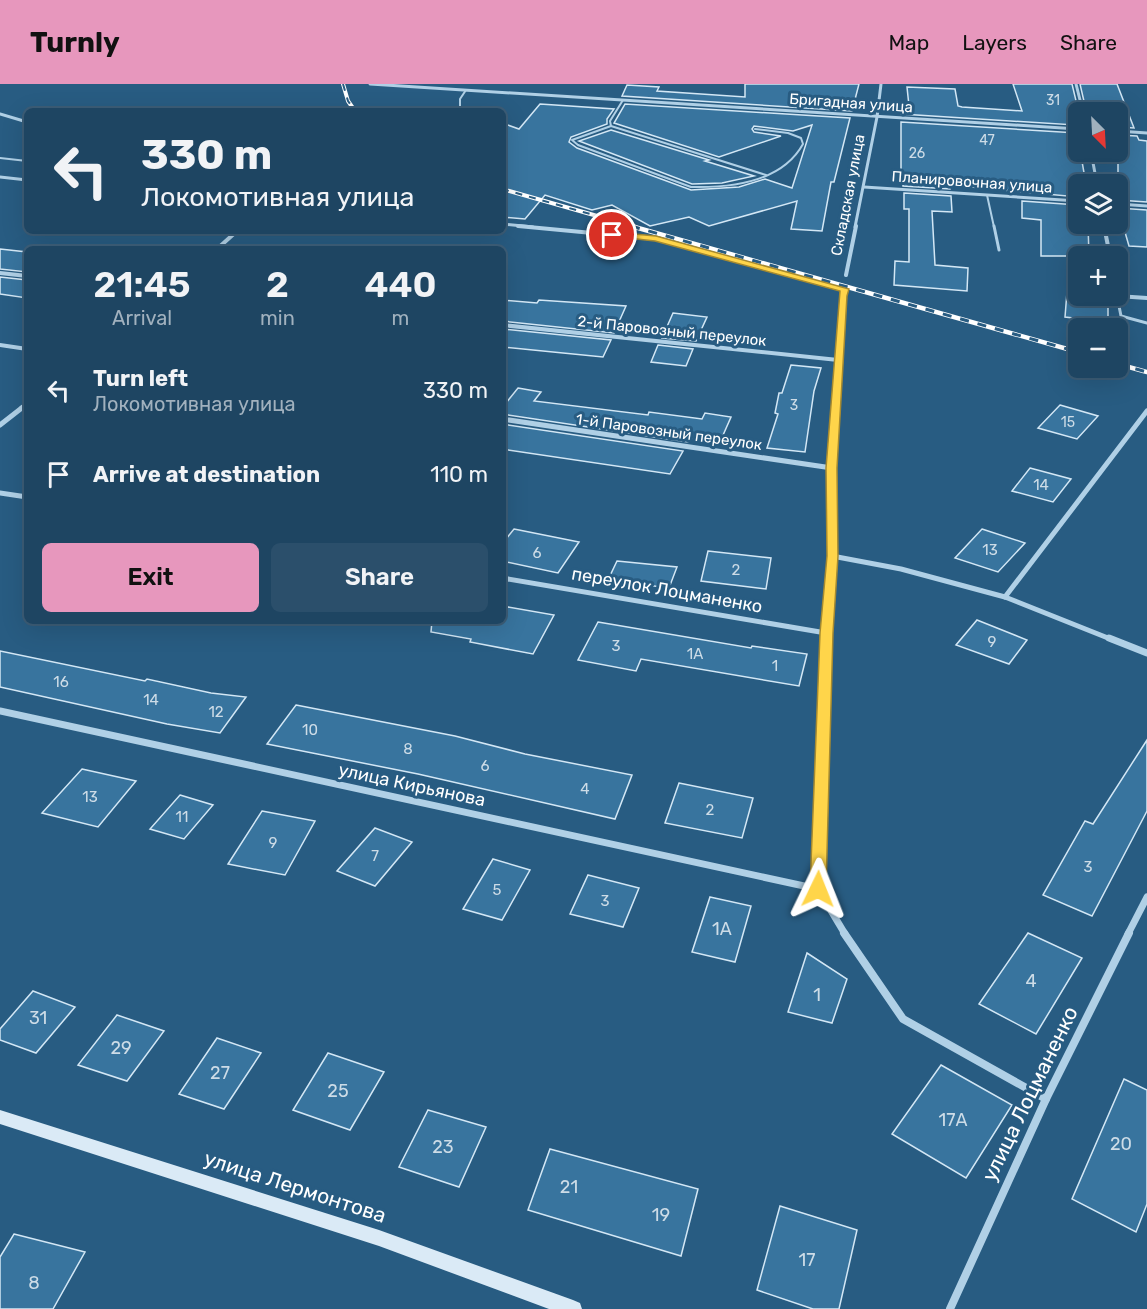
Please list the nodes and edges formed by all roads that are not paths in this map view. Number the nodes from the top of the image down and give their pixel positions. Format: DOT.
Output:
graph roads {
  1 [pos="370,84"];
  2 [pos="882,84"];
  3 [pos="1076,84"];
  4 [pos="466,90"];
  5 [pos="623,100"];
  6 [pos="1080,102"];
  7 [pos="460,108"];
  8 [pos="0,114"];
  9 [pos="877,117"];
  10 [pos="24,121"];
  11 [pos="611,126"];
  12 [pos="1068,128"];
  13 [pos="755,129"];
  14 [pos="1128,132"];
  15 [pos="1147,133"];
  16 [pos="0,158"];
  17 [pos="24,161"];
  18 [pos="766,175"];
  19 [pos="0,177"];
  20 [pos="24,180"];
  21 [pos="864,187"];
  22 [pos="987,195"];
  23 [pos="1068,200"];
  24 [pos="1128,205"];
  25 [pos="1147,206"];
  26 [pos="506,224"];
  27 [pos="234,234"];
  28 [pos="220,246"];
  29 [pos="999,250"];
  30 [pos="0,273"];
  31 [pos="846,275"];
  32 [pos="24,276"];
  33 [pos="1128,297"];
  34 [pos="1147,298"];
  35 [pos="1119,306"];
  36 [pos="1147,323"];
  37 [pos="506,325"];
  38 [pos="0,345"];
  39 [pos="24,349"];
  40 [pos="838,360"];
  41 [pos="24,406"];
  42 [pos="1147,411"];
  43 [pos="506,420"];
  44 [pos="0,425"];
  45 [pos="832,468"];
  46 [pos="0,493"];
  47 [pos="24,497"];
  48 [pos="832,556"];
  49 [pos="506,579"];
  50 [pos="1005,597"];
  51 [pos="826,633"];
  52 [pos="1147,653"];
  53 [pos="0,711"];
  54 [pos="818,889"];
  55 [pos="1147,897"];
  56 [pos="1046,1099"];
  57 [pos="0,1117"];
  58 [pos="573,1309"];
  59 [pos="950,1309"];
  1 -- 4 [label="street, Бригадная улица"];
  2 -- 9 [label="street, Складская улица"];
  3 -- 6 [label="street"];
  4 -- 5 [label="street, Бригадная улица"];
  4 -- 7 [label="lane"];
  5 -- 9 [label="street, Бригадная улица"];
  5 -- 11 [label="lane"];
  8 -- 10 [label="street"];
  9 -- 12 [label="street, Бригадная улица"];
  9 -- 21 [label="street, Складская улица"];
  11 -- 18 [label="lane"];
  11 -- 18 [label="lane"];
  13 -- 18 [label="lane"];
  14 -- 15 [label="street"];
  16 -- 17 [label="lane"];
  19 -- 20 [label="street"];
  21 -- 22 [label="street, Планировочная улица"];
  21 -- 31 [label="street, Складская улица"];
  22 -- 23 [label="street, Планировочная улица"];
  22 -- 29 [label="lane"];
  24 -- 25 [label="street"];
  26 -- 40 [label="street"];
  27 -- 28 [label="street"];
  30 -- 32 [label="street"];
  33 -- 34 [label="street"];
  35 -- 36 [label="lane"];
  37 -- 40 [label="street, 2-й Паровозный переулок"];
  38 -- 39 [label="street"];
  40 -- 45 [label="street"];
  41 -- 44 [label="street"];
  42 -- 50 [label="street"];
  43 -- 45 [label="street, 1-й Паровозный переулок"];
  45 -- 48 [label="street"];
  46 -- 47 [label="street"];
  48 -- 50 [label="street"];
  48 -- 51 [label="street"];
  49 -- 51 [label="street, переулок Лоцманенко"];
  50 -- 52 [label="street"];
  51 -- 54 [label="street"];
  53 -- 54 [label="street, улица Кирьянова"];
  54 -- 56 [label="street"];
  55 -- 56 [label="street, улица Лоцманенко"];
  56 -- 59 [label="street, улица Лоцманенко"];
  57 -- 58 [label="main road, улица Лермонтова"];
}
